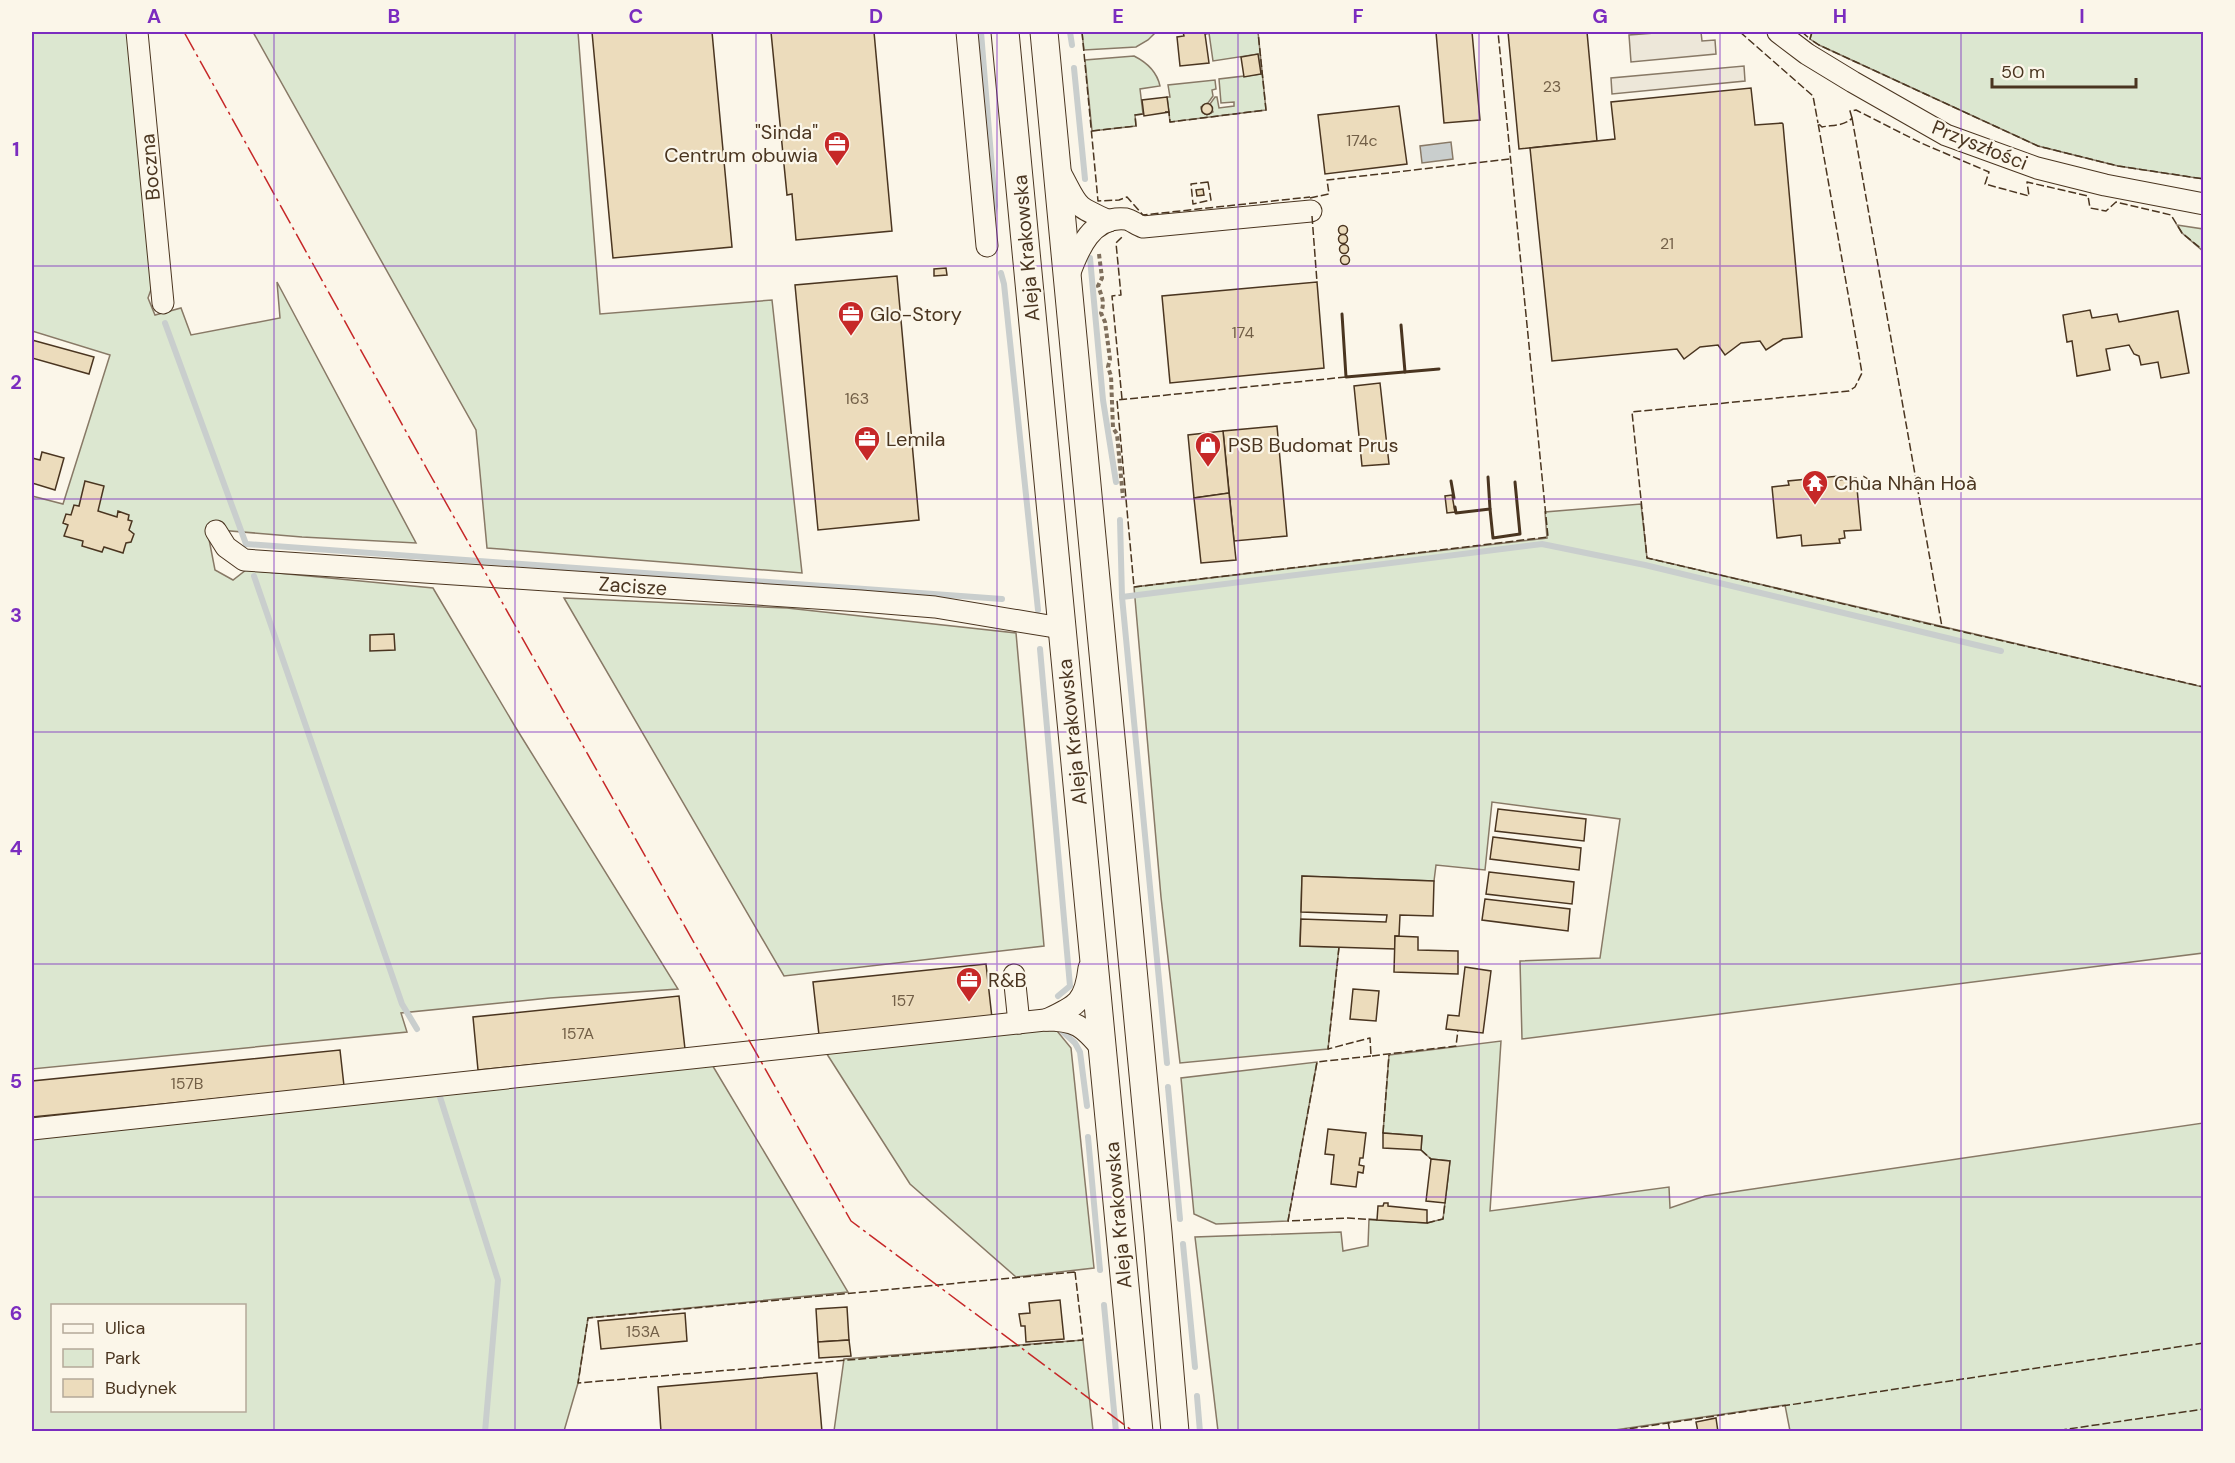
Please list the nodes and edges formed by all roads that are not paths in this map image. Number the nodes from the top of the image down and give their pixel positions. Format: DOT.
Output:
graph roads {
  1 [pos="137,32"];
  2 [pos="967,32"];
  3 [pos="1005,32"];
  4 [pos="1044,32"];
  5 [pos="1778,32"];
  6 [pos="1056,165"];
  7 [pos="2204,204"];
  8 [pos="1311,211"];
  9 [pos="1109,221"];
  10 [pos="987,246"];
  11 [pos="1066,281"];
  12 [pos="163,303"];
  13 [pos="216,531"];
  14 [pos="1061,628"];
  15 [pos="1092,941"];
  16 [pos="1014,975"];
  17 [pos="1045,1020"];
  18 [pos="1019,1023"];
  19 [pos="1102,1049"];
  20 [pos="32,1129"];
  21 [pos="1139,1431"];
  22 [pos="1175,1431"];
  1 -- 12 [label="street, Boczna"];
  2 -- 10 [label="street"];
  3 -- 14 [label="main road, Aleja Krakowska"];
  4 -- 6 [label="main road, Aleja Krakowska"];
  5 -- 7 [label="street, Przyszłości"];
  6 -- 9 [label="street"];
  6 -- 11 [label="main road, Aleja Krakowska"];
  8 -- 9 [label="street"];
  9 -- 11 [label="street"];
  11 -- 22 [label="main road, Aleja Krakowska"];
  13 -- 14 [label="street, Zacisze"];
  14 -- 15 [label="main road, Aleja Krakowska"];
  15 -- 17 [label="street"];
  15 -- 19 [label="main road, Aleja Krakowska"];
  16 -- 18 [label="street"];
  17 -- 18 [label="street"];
  17 -- 19 [label="street"];
  18 -- 20 [label="street"];
  19 -- 21 [label="main road, Aleja Krakowska"];
}
